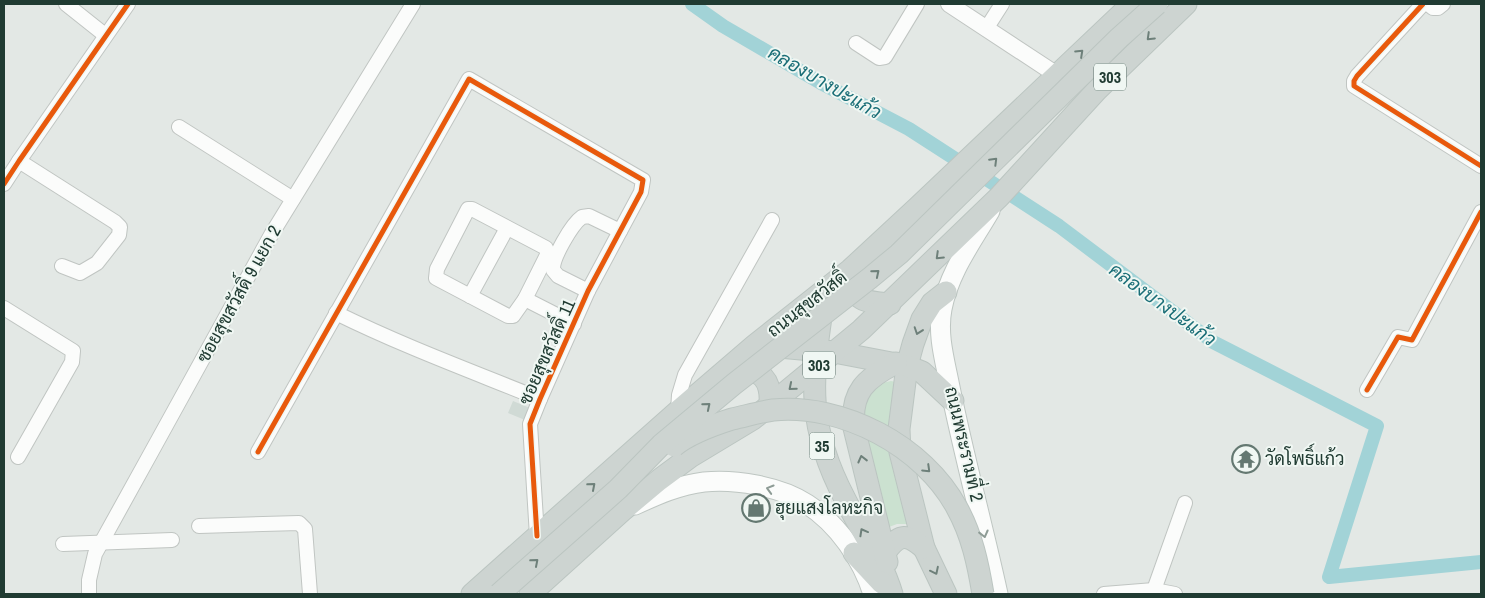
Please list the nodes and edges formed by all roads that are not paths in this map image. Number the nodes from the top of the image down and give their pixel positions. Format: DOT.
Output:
graph roads {
  1 [pos="66,4"];
  2 [pos="128,4"];
  3 [pos="413,4"];
  4 [pos="917,4"];
  5 [pos="949,4"];
  6 [pos="1002,4"];
  7 [pos="1132,4"];
  8 [pos="1157,4"];
  9 [pos="1186,4"];
  10 [pos="1423,4"];
  11 [pos="1428,4"];
  12 [pos="1443,4"];
  13 [pos="986,29"];
  14 [pos="105,35"];
  15 [pos="856,43"];
  16 [pos="1057,75"];
  17 [pos="179,127"];
  18 [pos="18,161"];
  19 [pos="1481,166"];
  20 [pos="4,184"];
  21 [pos="999,197"];
  22 [pos="293,198"];
  23 [pos="1481,212"];
  24 [pos="772,220"];
  25 [pos="508,228"];
  26 [pos="620,231"];
  27 [pos="62,266"];
  28 [pos="850,270"];
  29 [pos="829,287"];
  30 [pos="588,291"];
  31 [pos="946,292"];
  32 [pos="470,296"];
  33 [pos="524,299"];
  34 [pos="890,304"];
  35 [pos="4,308"];
  36 [pos="336,313"];
  37 [pos="574,324"];
  38 [pos="755,345"];
  39 [pos="822,357"];
  40 [pos="733,364"];
  41 [pos="901,364"];
  42 [pos="1367,390"];
  43 [pos="540,399"];
  44 [pos="953,401"];
  45 [pos="770,406"];
  46 [pos="678,411"];
  47 [pos="258,452"];
  48 [pos="18,457"];
  49 [pos="618,489"];
  50 [pos="1185,503"];
  51 [pos="622,511"];
  52 [pos="199,526"];
  53 [pos="537,536"];
  54 [pos="172,540"];
  55 [pos="63,544"];
  56 [pos="101,544"];
  57 [pos="924,548"];
  58 [pos="886,551"];
  59 [pos="854,553"];
  60 [pos="1154,590"];
  61 [pos="886,593"];
  62 [pos="89,594"];
  63 [pos="310,594"];
  64 [pos="472,594"];
  65 [pos="499,594"];
  66 [pos="530,594"];
  67 [pos="946,594"];
  68 [pos="984,594"];
  69 [pos="998,594"];
  70 [pos="1104,594"];
  71 [pos="1111,594"];
  72 [pos="1175,594"];
  1 -- 14 [label="street"];
  2 -- 14 [label="street"];
  3 -- 22 [label="street, ซอยสุขสวัสดิ์ 9 แยก 2"];
  4 -- 15 [label="street"];
  5 -- 13 [label="street"];
  6 -- 13 [label="street"];
  16 -- 7 [label="main road, ถนนสุขสวัสดิ์ / 303, one-way"];
  49 -- 8 [label="main road, one-way, bridge"];
  9 -- 21 [label="main road, 303, one-way"];
  10 -- 19 [label="street"];
  11 -- 12 [label="street"];
  13 -- 16 [label="street"];
  14 -- 18 [label="street"];
  16 -- 28 [label="main road, ถนนสุขสวัสดิ์ / 303"];
  17 -- 22 [label="street"];
  18 -- 20 [label="street"];
  18 -- 27 [label="street"];
  21 -- 31 [label="main road, ถนนพระรามที่ 2"];
  21 -- 34 [label="main road, 303, one-way"];
  22 -- 56 [label="street, ซอยสุขสวัสดิ์ 9 แยก 2"];
  23 -- 42 [label="street"];
  24 -- 46 [label="street"];
  25 -- 32 [label="street"];
  25 -- 32 [label="street"];
  25 -- 33 [label="street"];
  26 -- 30 [label="street, ซอยสุขสวัสดิ์ 11"];
  26 -- 30 [label="street"];
  26 -- 36 [label="street, ซอยสุขสวัสดิ์ 11"];
  28 -- 29 [label="main road, ถนนสุขสวัสดิ์ / 303"];
  28 -- 34 [label="main road"];
  29 -- 38 [label="main road, ถนนสุขสวัสดิ์ / 303"];
  29 -- 39 [label="main road, 35"];
  30 -- 37 [label="street, ซอยสุขสวัสดิ์ 11"];
  31 -- 41 [label="main road, ถนนพระรามที่ 2, one-way"];
  31 -- 44 [label="main road, ถนนพระรามที่ 2"];
  32 -- 33 [label="street"];
  33 -- 37 [label="street"];
  34 -- 39 [label="main road, 303"];
  35 -- 48 [label="street"];
  36 -- 43 [label="street, ซอยสุขสวัสดิ์ 11"];
  36 -- 47 [label="street"];
  37 -- 43 [label="street, ซอยสุขสวัสดิ์ 11"];
  38 -- 39 [label="main road"];
  38 -- 40 [label="main road, ถนนสุขสวัสดิ์ / 303"];
  39 -- 41 [label="main road"];
  39 -- 45 [label="main road, 303, one-way"];
  61 -- 39 [label="main road, 35, one-way"];
  40 -- 45 [label="main road"];
  40 -- 46 [label="main road, ถนนสุขสวัสดิ์ / 303"];
  41 -- 44 [label="main road"];
  41 -- 57 [label="main road, ถนนพระรามที่ 2"];
  58 -- 41 [label="main road, one-way"];
  43 -- 53 [label="street, ซอยสุขสวัสดิ์ 11"];
  44 -- 69 [label="main road, ถนนพระรามที่ 2, one-way"];
  45 -- 51 [label="main road, 303"];
  53 -- 46 [label="main road, ถนนสุขสวัสดิ์ / 303, one-way"];
  65 -- 49 [label="main road, one-way, bridge"];
  49 -- 68 [label="main road, one-way, bridge"];
  50 -- 60 [label="street"];
  59 -- 51 [label="main road, one-way"];
  51 -- 66 [label="main road, 303"];
  52 -- 63 [label="street"];
  53 -- 64 [label="main road, ถนนสุขสวัสดิ์"];
  54 -- 56 [label="street"];
  55 -- 56 [label="street"];
  56 -- 62 [label="street, ซอยสุขสวัสดิ์ 9 แยก 2"];
  57 -- 58 [label="main road"];
  57 -- 67 [label="main road, ถนนพระรามที่ 2, one-way"];
  58 -- 61 [label="main road"];
  59 -- 61 [label="main road"];
  60 -- 71 [label="street"];
  60 -- 72 [label="street"];
  70 -- 71 [label="street"];
}
